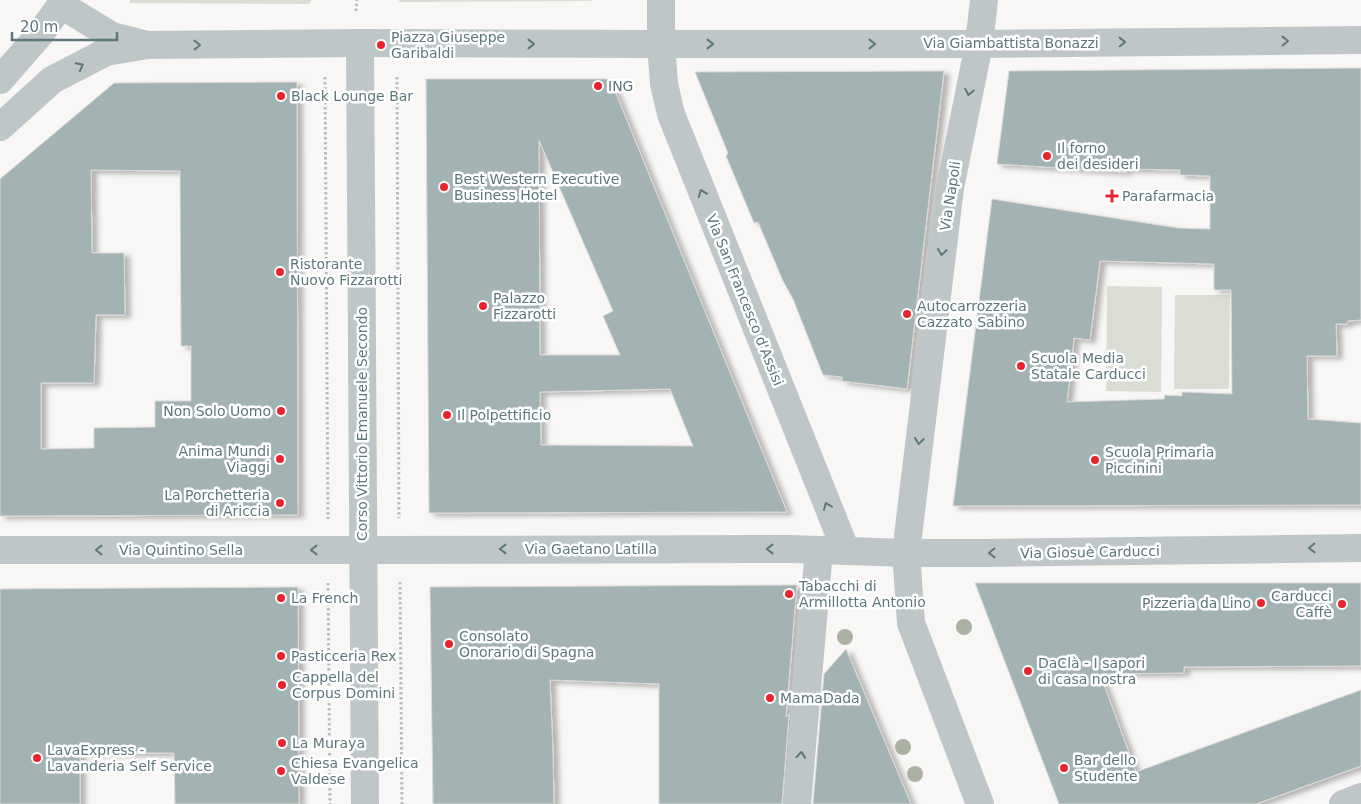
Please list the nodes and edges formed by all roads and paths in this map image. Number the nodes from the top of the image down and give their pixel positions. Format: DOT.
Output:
graph roads {
  1 [pos="357,0"];
  2 [pos="661,0"];
  3 [pos="984,0"];
  4 [pos="60,3"];
  5 [pos="356,12"];
  6 [pos="1361,40"];
  7 [pos="360,43"];
  8 [pos="661,44"];
  9 [pos="979,44"];
  10 [pos="148,45"];
  11 [pos="4,70"];
  12 [pos="325,77"];
  13 [pos="397,77"];
  14 [pos="52,80"];
  15 [pos="0,127"];
  16 [pos="1361,548"];
  17 [pos="0,550"];
  18 [pos="328,550"];
  19 [pos="363,550"];
  20 [pos="399,550"];
  21 [pos="819,550"];
  22 [pos="846,551"];
  23 [pos="906,554"];
  24 [pos="1361,797"];
  25 [pos="330,804"];
  26 [pos="366,804"];
  27 [pos="402,804"];
  28 [pos="797,804"];
  29 [pos="980,804"];
  30 [pos="1343,804"];
  1 -- 5 [label="path"];
  2 -- 8 [label="street"];
  3 -- 9 [label="street, Via Napoli"];
  4 -- 10 [label="street"];
  4 -- 11 [label="street"];
  9 -- 6 [label="street, Via Giambattista Bonazzi, one-way"];
  7 -- 8 [label="street, one-way"];
  10 -- 7 [label="street, one-way"];
  7 -- 19 [label="street, Corso Vittorio Emanuele Secondo"];
  8 -- 9 [label="street, Via Giambattista Bonazzi, one-way"];
  22 -- 8 [label="street, Via San Francesco d'Assisi, one-way"];
  9 -- 23 [label="street, Via Napoli, one-way"];
  14 -- 10 [label="street, one-way"];
  11 -- 14 [label="street"];
  12 -- 18 [label="path"];
  13 -- 20 [label="path"];
  14 -- 15 [label="street"];
  16 -- 23 [label="street, Via Giosuè Carducci, one-way"];
  18 -- 17 [label="street, Via Quintino Sella, one-way"];
  18 -- 19 [label="street, Via Quintino Sella"];
  18 -- 25 [label="path"];
  19 -- 20 [label="street, Via Gaetano Latilla"];
  19 -- 26 [label="street, Corso Vittorio Emanuele Secondo"];
  21 -- 20 [label="street, Via Gaetano Latilla, one-way"];
  20 -- 27 [label="path"];
  21 -- 22 [label="street, Via Giosuè Carducci"];
  28 -- 21 [label="street, one-way"];
  22 -- 23 [label="street, Via Giosuè Carducci"];
  23 -- 29 [label="street"];
  24 -- 30 [label="street"];
}
